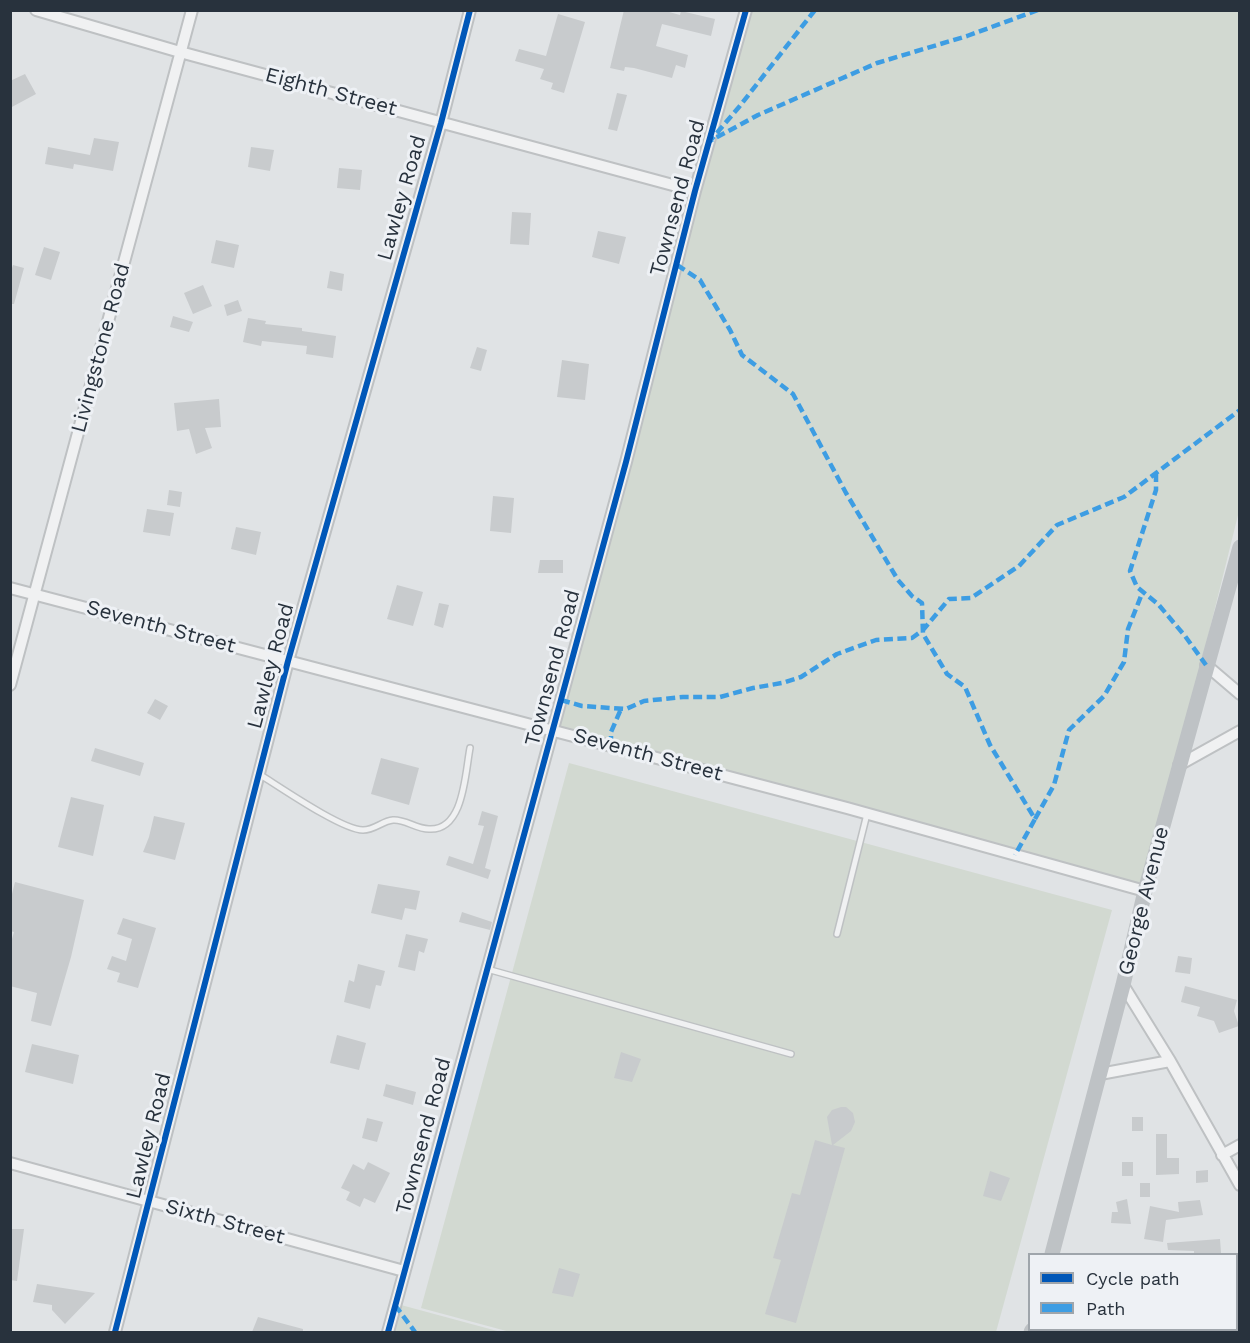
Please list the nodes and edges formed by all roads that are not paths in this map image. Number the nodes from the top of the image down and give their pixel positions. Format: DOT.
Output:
graph roads {
  1 [pos="36,10"];
  2 [pos="192,10"];
  3 [pos="470,10"];
  4 [pos="746,10"];
  5 [pos="180,52"];
  6 [pos="441,123"];
  7 [pos="696,191"];
  8 [pos="1239,547"];
  9 [pos="10,588"];
  10 [pos="35,594"];
  11 [pos="288,661"];
  12 [pos="1206,665"];
  13 [pos="10,685"];
  14 [pos="1239,694"];
  15 [pos="552,730"];
  16 [pos="1239,731"];
  17 [pos="470,748"];
  18 [pos="1179,765"];
  19 [pos="259,774"];
  20 [pos="867,814"];
  21 [pos="1145,891"];
  22 [pos="837,934"];
  23 [pos="487,969"];
  24 [pos="1124,985"];
  25 [pos="792,1054"];
  26 [pos="1170,1061"];
  27 [pos="1100,1074"];
  28 [pos="1239,1145"];
  29 [pos="1222,1155"];
  30 [pos="10,1163"];
  31 [pos="1239,1185"];
  32 [pos="150,1201"];
  33 [pos="1052,1253"];
  34 [pos="404,1271"];
  35 [pos="115,1332"];
  36 [pos="388,1332"];
  1 -- 5 [label="street, Eighth Street"];
  2 -- 5 [label="street, Livingstone Road"];
  3 -- 6 [label="street, Lawley Road"];
  4 -- 7 [label="street, Townsend Road"];
  5 -- 6 [label="street, Eighth Street"];
  5 -- 10 [label="street, Livingstone Road"];
  6 -- 7 [label="street, Eighth Street"];
  6 -- 11 [label="street, Lawley Road"];
  7 -- 15 [label="street, Townsend Road"];
  8 -- 12 [label="main road, George Avenue"];
  9 -- 10 [label="street, Seventh Street"];
  10 -- 11 [label="street, Seventh Street"];
  10 -- 13 [label="street, Livingstone Road"];
  11 -- 15 [label="street, Seventh Street"];
  11 -- 19 [label="street, Lawley Road"];
  12 -- 14 [label="street"];
  12 -- 18 [label="main road, George Avenue"];
  15 -- 20 [label="street, Seventh Street"];
  15 -- 23 [label="street, Townsend Road"];
  16 -- 18 [label="street"];
  17 -- 19 [label="lane"];
  18 -- 21 [label="main road, George Avenue"];
  19 -- 32 [label="street, Lawley Road"];
  20 -- 21 [label="street, Seventh Street"];
  20 -- 22 [label="lane"];
  21 -- 24 [label="main road, George Avenue"];
  23 -- 25 [label="lane"];
  23 -- 34 [label="street, Townsend Road"];
  24 -- 26 [label="street"];
  24 -- 27 [label="main road, George Avenue"];
  26 -- 27 [label="street"];
  26 -- 29 [label="street"];
  27 -- 33 [label="main road, George Avenue"];
  28 -- 29 [label="street"];
  29 -- 31 [label="street"];
  30 -- 32 [label="street, Sixth Street"];
  32 -- 34 [label="street, Sixth Street"];
  32 -- 35 [label="street, Lawley Road"];
  34 -- 36 [label="street, Townsend Road"];
}
